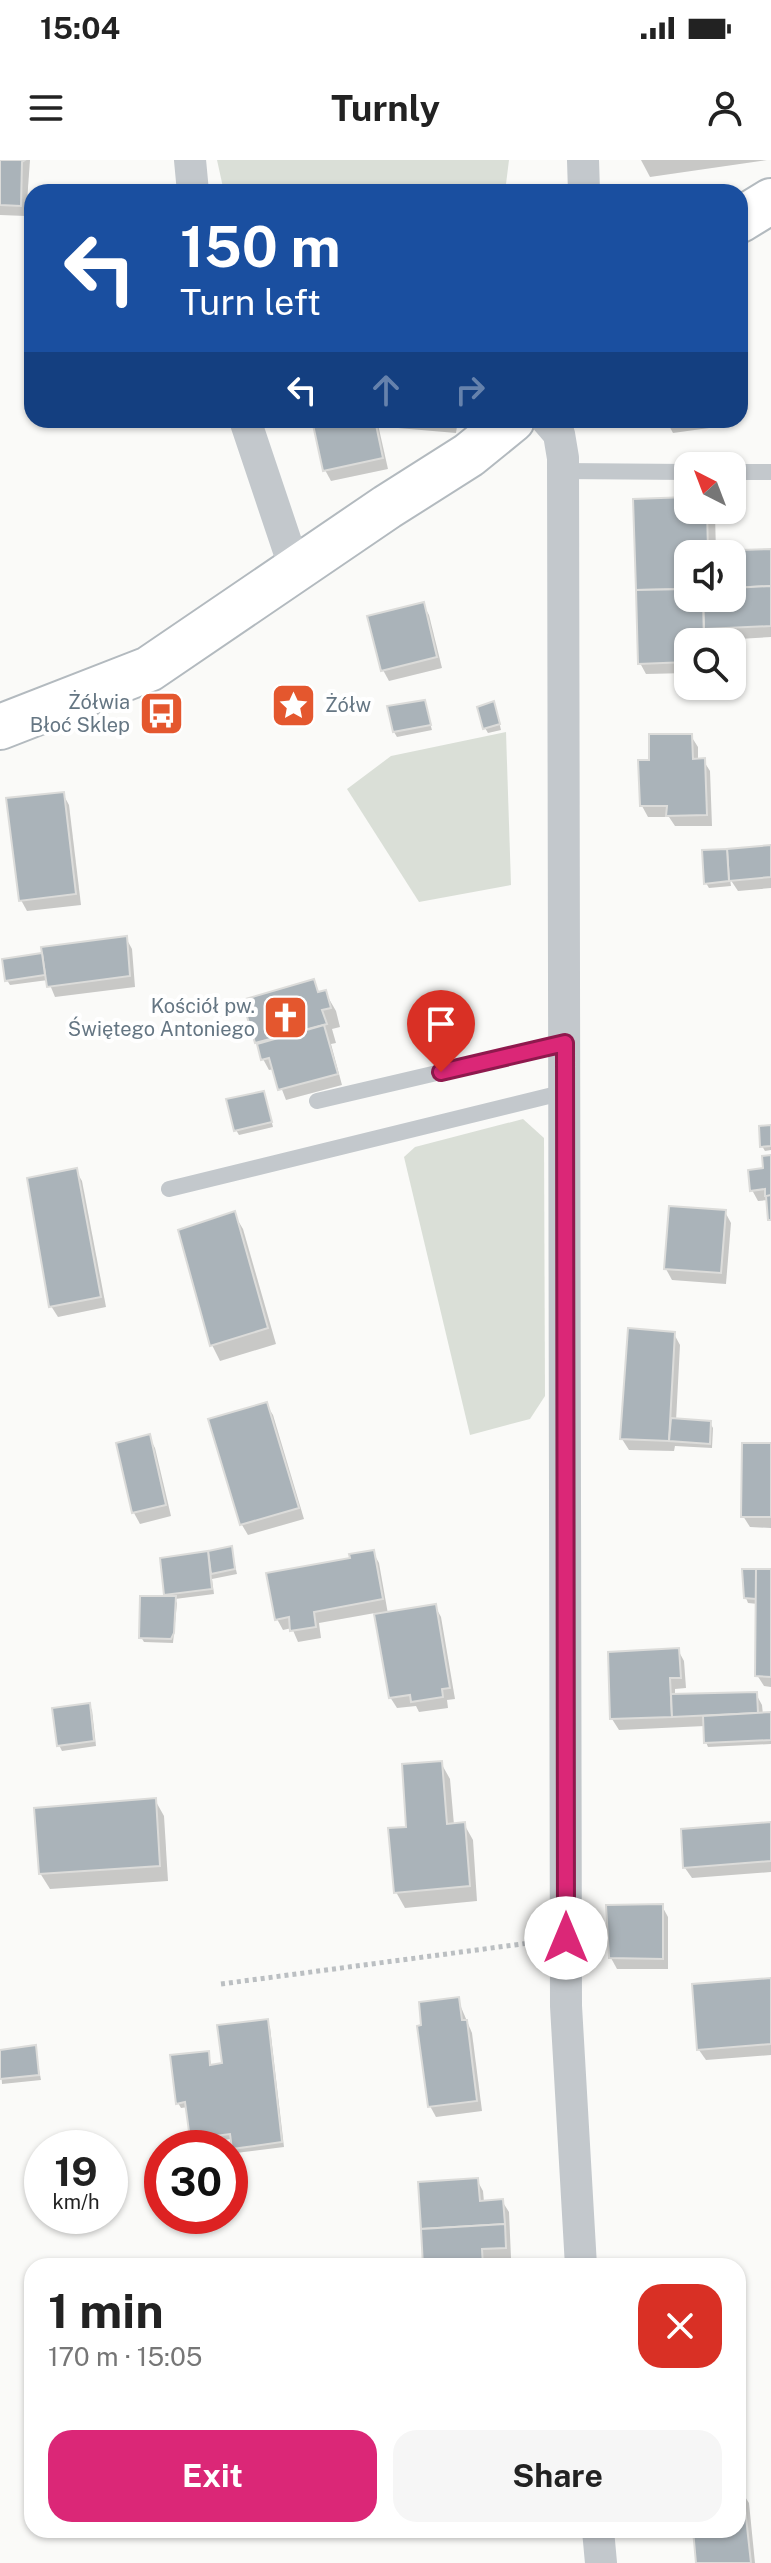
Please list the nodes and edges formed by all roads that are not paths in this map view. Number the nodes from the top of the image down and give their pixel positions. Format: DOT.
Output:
graph roads {
  1 [pos="190,160"];
  2 [pos="583,160"];
  3 [pos="192,184"];
  4 [pos="584,184"];
  5 [pos="771,201"];
  6 [pos="748,215"];
  7 [pos="248,428"];
  8 [pos="502,428"];
  9 [pos="554,428"];
  10 [pos="562,471"];
  11 [pos="674,472"];
  12 [pos="746,472"];
  13 [pos="771,472"];
  14 [pos="295,569"];
  15 [pos="0,727"];
  16 [pos="565,1043"];
  17 [pos="565,1092"];
  18 [pos="317,1101"];
  19 [pos="169,1189"];
  20 [pos="580,2258"];
  21 [pos="599,2538"];
  22 [pos="601,2563"];
  1 -- 3 [label="street"];
  2 -- 4 [label="street"];
  5 -- 6 [label="street"];
  7 -- 14 [label="street"];
  8 -- 14 [label="street"];
  9 -- 10 [label="street"];
  10 -- 11 [label="lane"];
  10 -- 16 [label="street"];
  12 -- 13 [label="lane"];
  14 -- 15 [label="street"];
  16 -- 17 [label="street"];
  16 -- 18 [label="lane"];
  17 -- 19 [label="lane"];
  17 -- 20 [label="street"];
  21 -- 22 [label="street"];
}
